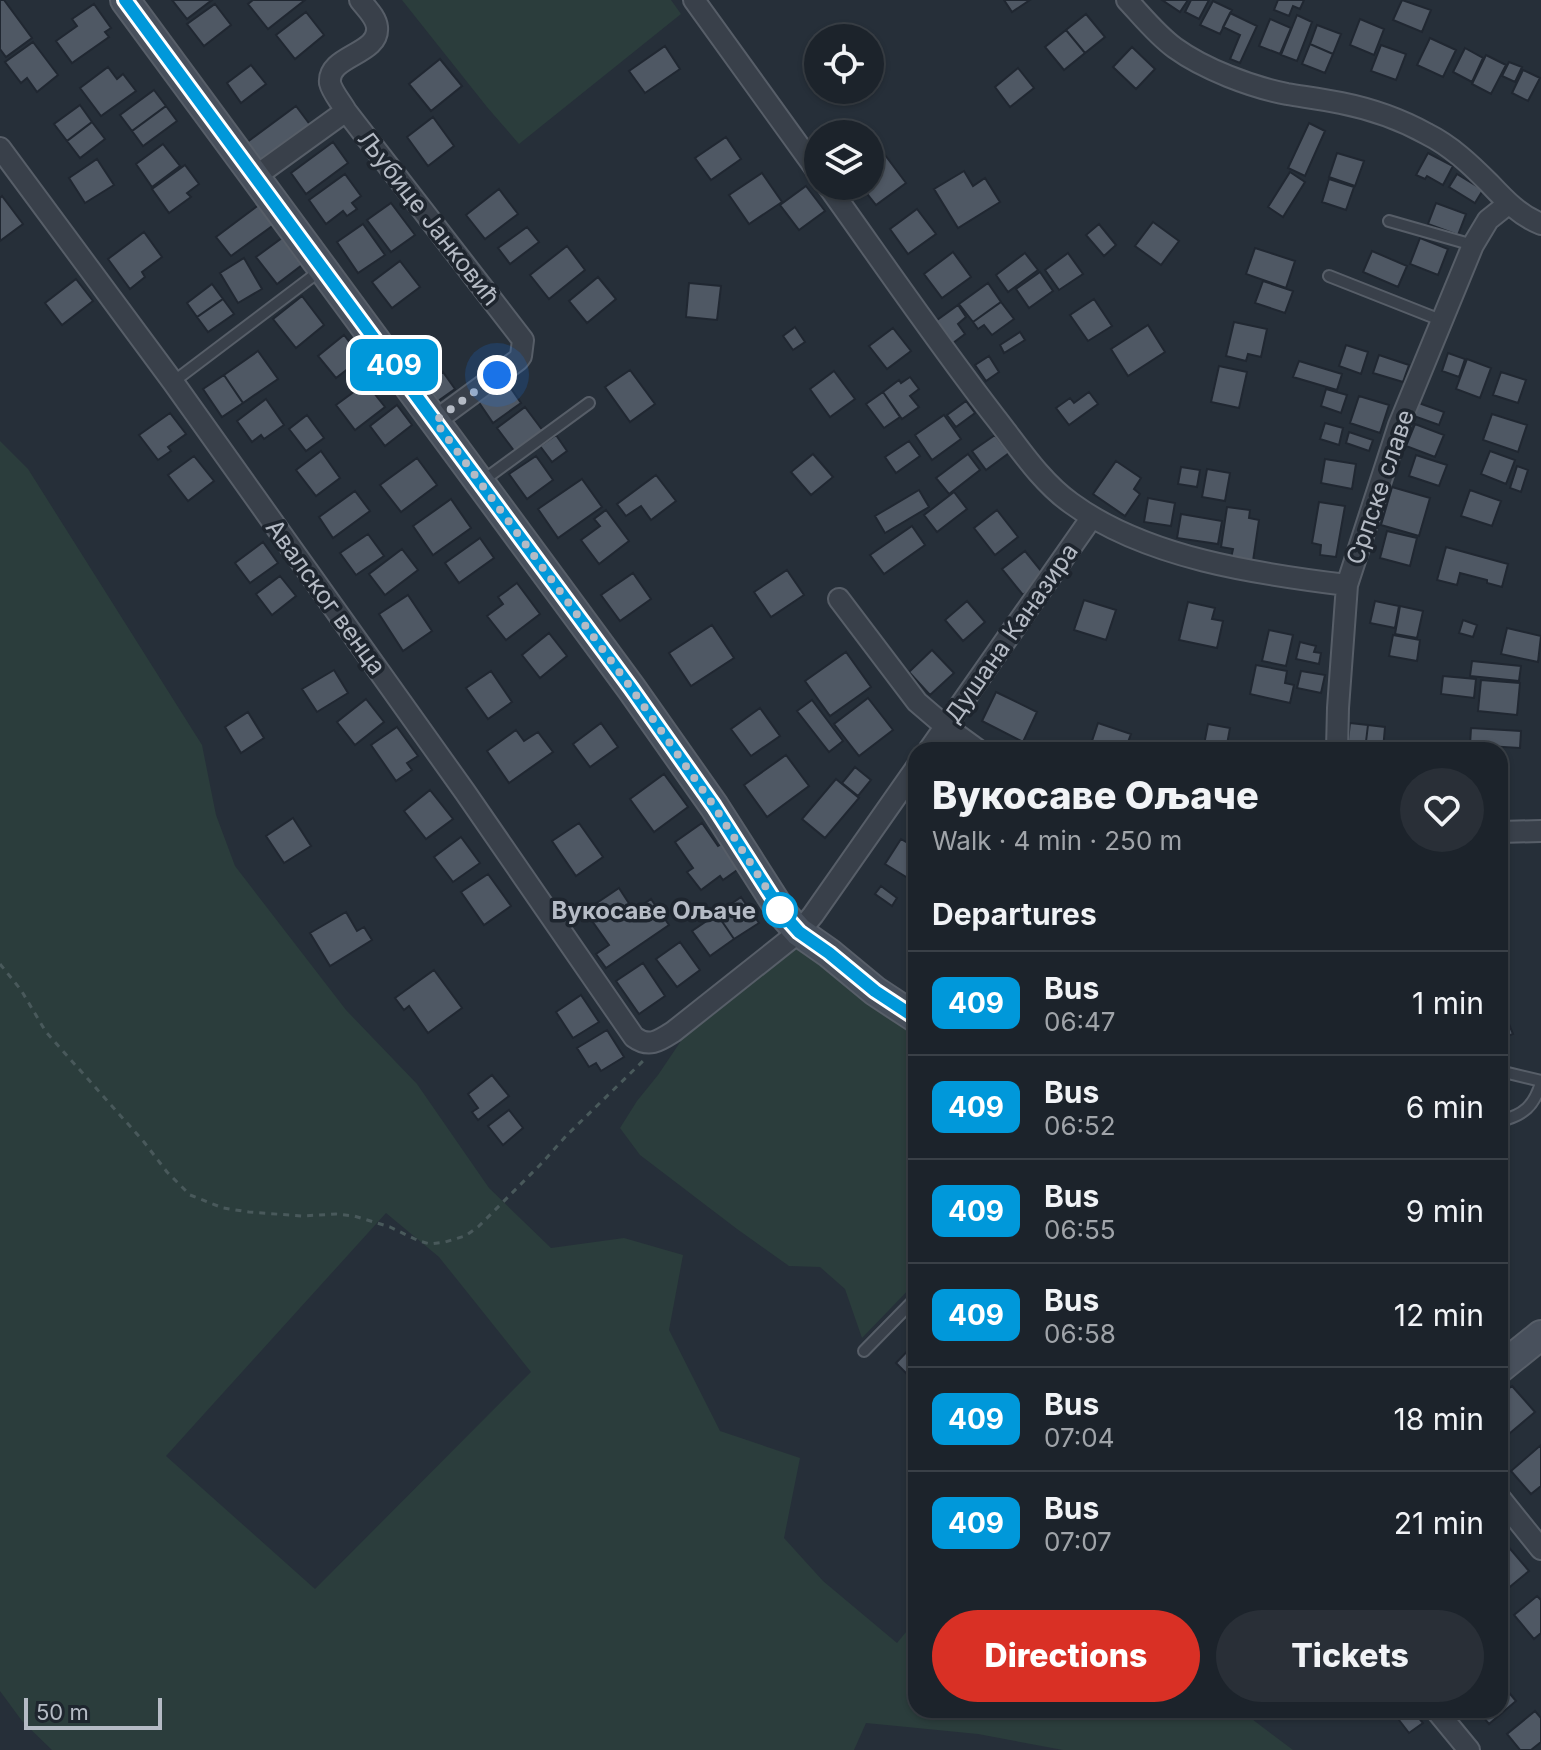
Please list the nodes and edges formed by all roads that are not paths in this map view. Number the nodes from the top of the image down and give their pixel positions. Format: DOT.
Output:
graph roads {
  1 [pos="125,0"];
  2 [pos="360,0"];
  3 [pos="694,0"];
  4 [pos="1127,0"];
  5 [pos="346,111"];
  6 [pos="0,148"];
  7 [pos="804,153"];
  8 [pos="256,176"];
  9 [pos="838,200"];
  10 [pos="1508,204"];
  11 [pos="1389,221"];
  12 [pos="1541,224"];
  13 [pos="1473,245"];
  14 [pos="323,269"];
  15 [pos="1329,276"];
  16 [pos="1443,321"];
  17 [pos="173,382"];
  18 [pos="589,403"];
  19 [pos="435,421"];
  20 [pos="480,483"];
  21 [pos="1092,517"];
  22 [pos="1347,585"];
  23 [pos="839,599"];
  24 [pos="945,726"];
  25 [pos="934,742"];
  26 [pos="967,742"];
  27 [pos="1337,742"];
  28 [pos="908,779"];
  29 [pos="1541,831"];
  30 [pos="1508,832"];
  31 [pos="799,932"];
  32 [pos="908,1013"];
  33 [pos="1508,1073"];
  34 [pos="1541,1082"];
  35 [pos="1508,1119"];
  36 [pos="908,1306"];
  37 [pos="1541,1335"];
  38 [pos="864,1351"];
  39 [pos="1508,1362"];
  40 [pos="1508,1508"];
  41 [pos="1541,1549"];
  42 [pos="1443,1718"];
  43 [pos="1469,1750"];
  1 -- 8 [label="street"];
  2 -- 5 [label="street, Љубице Јанковић"];
  3 -- 7 [label="street"];
  4 -- 10 [label="street"];
  5 -- 8 [label="street"];
  5 -- 19 [label="street, Љубице Јанковић"];
  6 -- 17 [label="street, Авалског венца"];
  8 -- 14 [label="street"];
  9 -- 21 [label="street, Српске славе"];
  10 -- 12 [label="street"];
  10 -- 13 [label="street, Српске славе"];
  11 -- 13 [label="lane"];
  13 -- 16 [label="street, Српске славе"];
  14 -- 17 [label="lane"];
  14 -- 19 [label="street"];
  15 -- 16 [label="lane"];
  16 -- 22 [label="street, Српске славе"];
  17 -- 31 [label="street, Авалског венца"];
  18 -- 20 [label="lane"];
  19 -- 20 [label="street"];
  20 -- 31 [label="street"];
  21 -- 22 [label="street, Српске славе"];
  21 -- 24 [label="street, Душана Каназира"];
  22 -- 27 [label="street"];
  23 -- 24 [label="street"];
  24 -- 25 [label="street, Душана Каназира"];
  24 -- 26 [label="street"];
  28 -- 31 [label="street"];
  29 -- 30 [label="street"];
  31 -- 32 [label="street"];
  33 -- 34 [label="lane"];
  34 -- 35 [label="lane"];
  36 -- 38 [label="lane"];
  37 -- 39 [label="street"];
  40 -- 41 [label="street"];
  42 -- 43 [label="street"];
}
